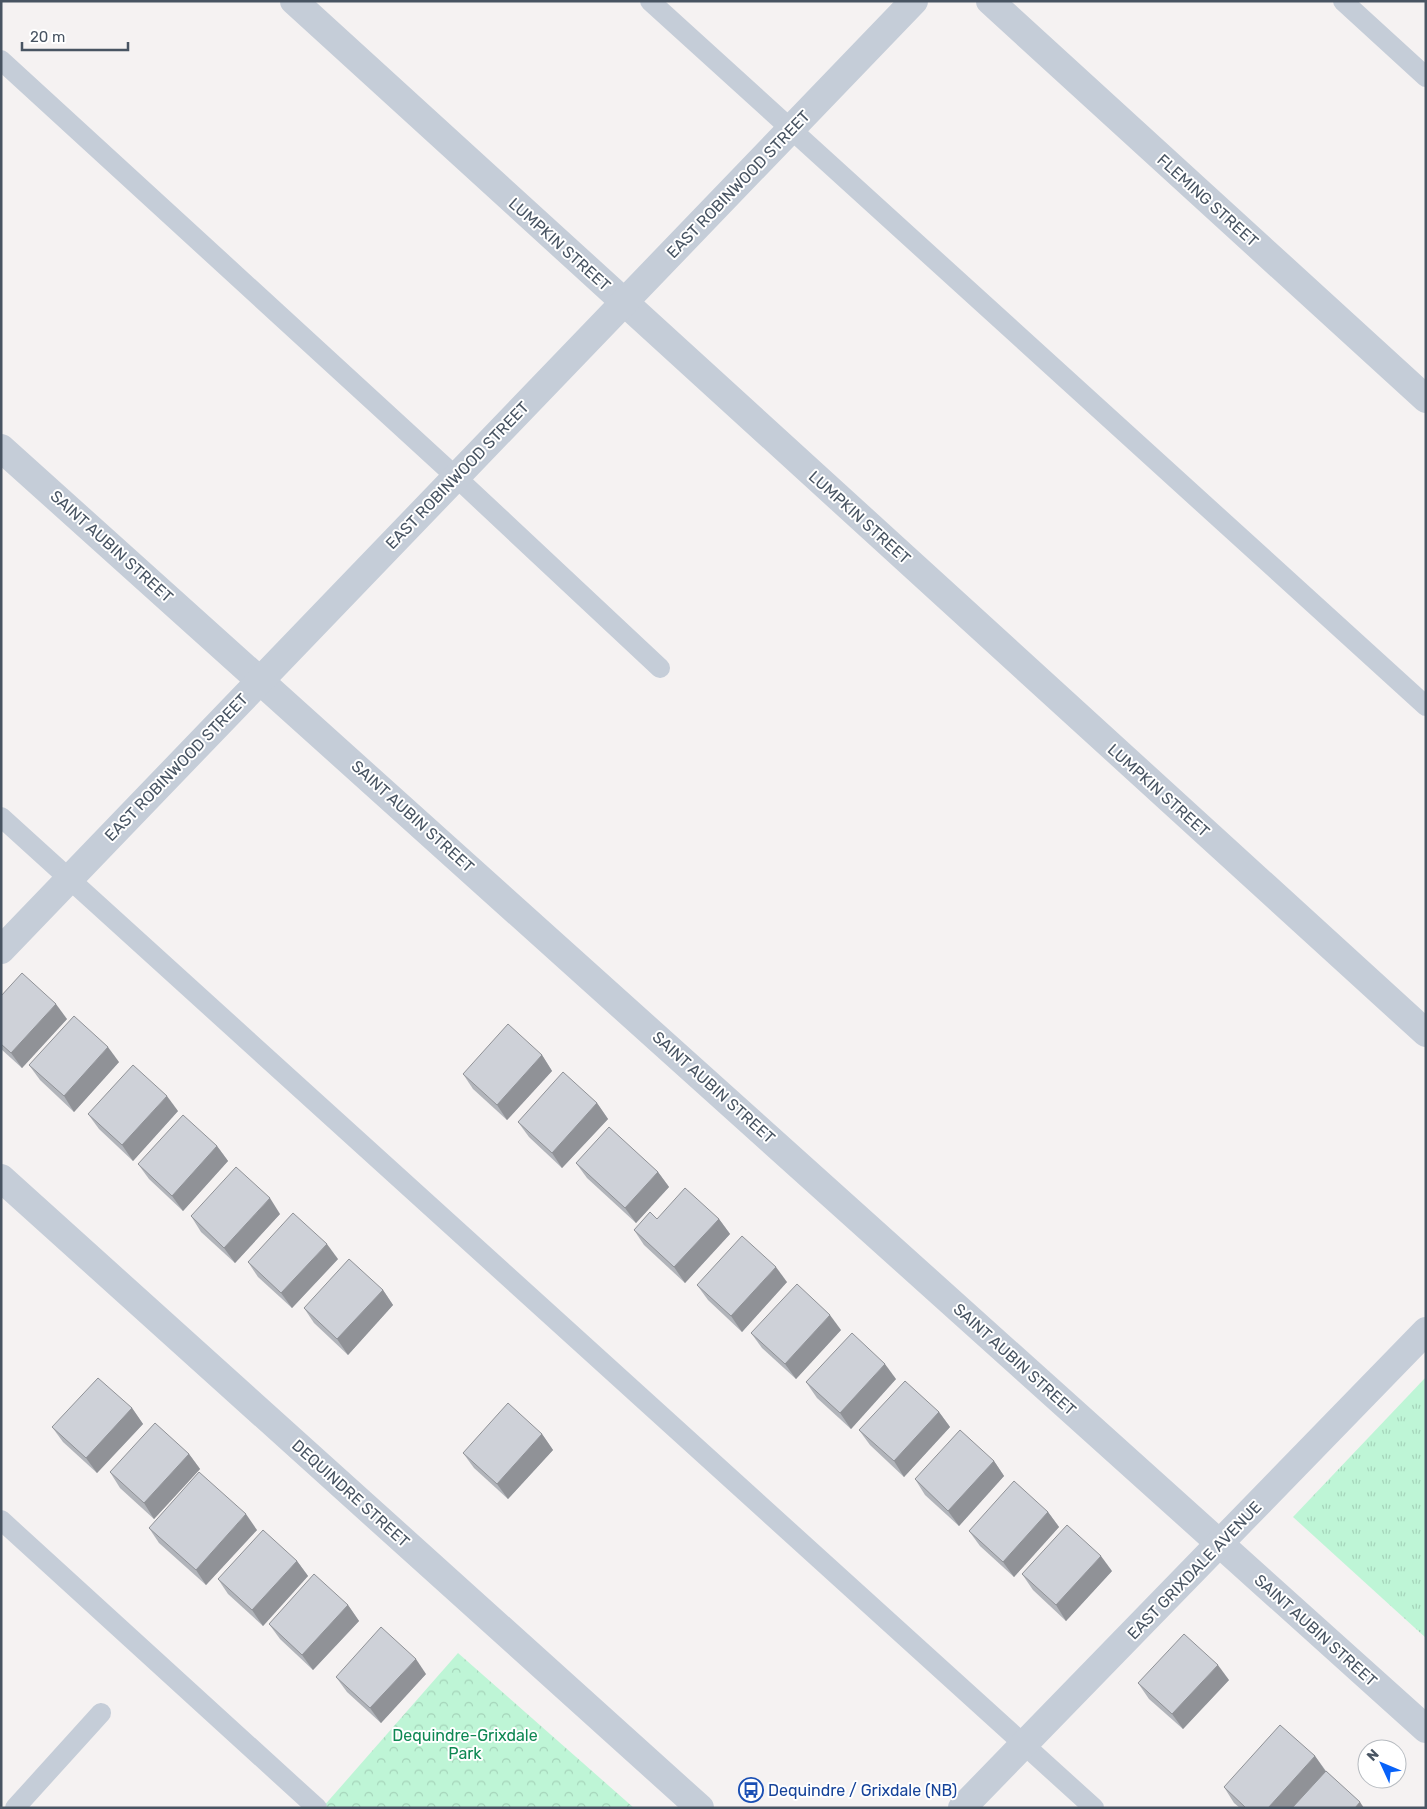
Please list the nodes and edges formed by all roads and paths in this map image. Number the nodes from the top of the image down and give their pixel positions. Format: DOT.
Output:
graph roads {
  1 [pos="294,1"];
  2 [pos="650,1"];
  3 [pos="914,1"];
  4 [pos="990,1"];
  5 [pos="1343,1"];
  6 [pos="1,60"];
  7 [pos="1426,77"];
  8 [pos="790,130"];
  9 [pos="624,302"];
  10 [pos="1426,399"];
  11 [pos="1,448"];
  12 [pos="456,476"];
  13 [pos="660,668"];
  14 [pos="261,679"];
  15 [pos="1426,706"];
  16 [pos="1,817"];
  17 [pos="70,878"];
  18 [pos="1,950"];
  19 [pos="1426,1033"];
  20 [pos="1,1178"];
  21 [pos="1426,1331"];
  22 [pos="1,1520"];
  23 [pos="1221,1544"];
  24 [pos="101,1714"];
  25 [pos="1426,1729"];
  26 [pos="1024,1744"];
  27 [pos="15,1808"];
  28 [pos="316,1808"];
  29 [pos="700,1808"];
  30 [pos="962,1808"];
  31 [pos="1094,1808"];
  1 -- 9 [label="street, LUMPKIN STREET"];
  2 -- 8 [label="lane"];
  3 -- 8 [label="street, EAST ROBINWOOD STREET"];
  4 -- 10 [label="street, FLEMING STREET"];
  5 -- 7 [label="lane"];
  6 -- 12 [label="lane"];
  8 -- 9 [label="street, EAST ROBINWOOD STREET"];
  8 -- 15 [label="lane"];
  9 -- 12 [label="street, EAST ROBINWOOD STREET"];
  9 -- 19 [label="street, LUMPKIN STREET"];
  11 -- 14 [label="street, SAINT AUBIN STREET"];
  12 -- 13 [label="lane"];
  12 -- 14 [label="street, EAST ROBINWOOD STREET"];
  14 -- 17 [label="street, EAST ROBINWOOD STREET"];
  14 -- 23 [label="street, SAINT AUBIN STREET"];
  16 -- 17 [label="lane"];
  17 -- 18 [label="street, EAST ROBINWOOD STREET"];
  17 -- 26 [label="lane"];
  20 -- 29 [label="street, DEQUINDRE STREET"];
  21 -- 23 [label="street, EAST GRIXDALE AVENUE"];
  22 -- 28 [label="lane"];
  23 -- 25 [label="street, SAINT AUBIN STREET"];
  23 -- 26 [label="street, EAST GRIXDALE AVENUE"];
  24 -- 27 [label="lane"];
  26 -- 30 [label="street, EAST GRIXDALE AVENUE"];
  26 -- 31 [label="lane"];
}
